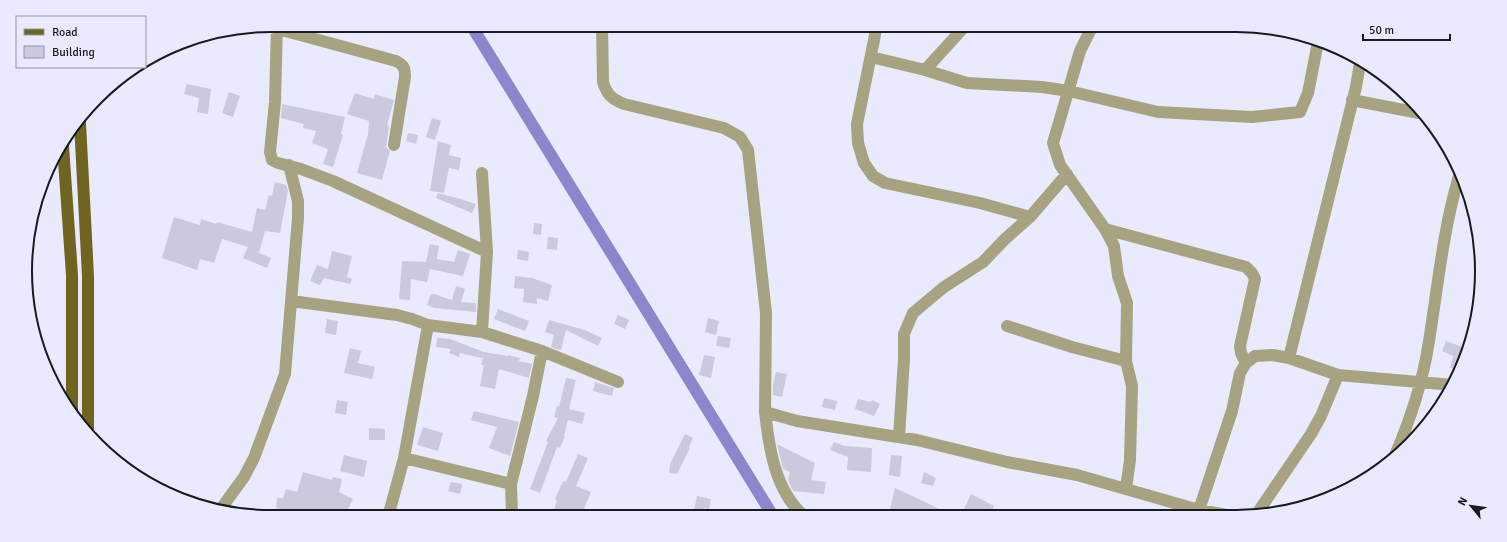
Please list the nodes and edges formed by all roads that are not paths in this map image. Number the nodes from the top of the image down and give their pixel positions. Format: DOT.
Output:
graph roads {
  1 [pos="274,32"];
  2 [pos="295,32"];
  3 [pos="602,32"];
  4 [pos="876,32"];
  5 [pos="960,32"];
  6 [pos="1090,32"];
  7 [pos="1317,46"];
  8 [pos="871,57"];
  9 [pos="1359,66"];
  10 [pos="925,70"];
  11 [pos="1069,91"];
  12 [pos="1352,100"];
  13 [pos="1416,113"];
  14 [pos="80,127"];
  15 [pos="394,145"];
  16 [pos="63,152"];
  17 [pos="289,165"];
  18 [pos="482,173"];
  19 [pos="1067,174"];
  20 [pos="1458,181"];
  21 [pos="1030,216"];
  22 [pos="1105,229"];
  23 [pos="487,252"];
  24 [pos="291,300"];
  25 [pos="428,325"];
  26 [pos="1007,326"];
  27 [pos="482,332"];
  28 [pos="542,351"];
  29 [pos="1289,358"];
  30 [pos="1126,361"];
  31 [pos="1246,363"];
  32 [pos="1338,375"];
  33 [pos="618,382"];
  34 [pos="1421,383"];
  35 [pos="1446,385"];
  36 [pos="72,404"];
  37 [pos="765,412"];
  38 [pos="88,425"];
  39 [pos="899,437"];
  40 [pos="1399,446"];
  41 [pos="404,458"];
  42 [pos="511,484"];
  43 [pos="1126,488"];
  44 [pos="224,505"];
  45 [pos="1260,508"];
  46 [pos="390,510"];
  47 [pos="512,510"];
  48 [pos="797,510"];
  49 [pos="1191,510"];
  50 [pos="1198,510"];
  1 -- 17 [label="street"];
  2 -- 15 [label="street"];
  3 -- 37 [label="street"];
  4 -- 8 [label="street"];
  5 -- 10 [label="street"];
  6 -- 11 [label="street"];
  7 -- 11 [label="street"];
  8 -- 10 [label="street"];
  8 -- 21 [label="street"];
  9 -- 12 [label="street"];
  10 -- 11 [label="street"];
  11 -- 19 [label="street"];
  12 -- 13 [label="street"];
  12 -- 29 [label="street"];
  14 -- 38 [label="main road"];
  16 -- 36 [label="main road"];
  17 -- 23 [label="street"];
  17 -- 24 [label="street"];
  18 -- 23 [label="street"];
  19 -- 21 [label="street"];
  19 -- 22 [label="street"];
  20 -- 34 [label="street"];
  21 -- 39 [label="street"];
  22 -- 30 [label="street"];
  22 -- 31 [label="street"];
  23 -- 27 [label="street"];
  24 -- 25 [label="street"];
  24 -- 44 [label="street"];
  25 -- 27 [label="street"];
  25 -- 41 [label="street"];
  26 -- 30 [label="street"];
  27 -- 28 [label="street"];
  28 -- 33 [label="street"];
  28 -- 42 [label="street"];
  29 -- 31 [label="street"];
  29 -- 32 [label="street"];
  30 -- 43 [label="street"];
  31 -- 50 [label="street"];
  32 -- 34 [label="street"];
  32 -- 45 [label="street"];
  34 -- 35 [label="street"];
  34 -- 40 [label="street"];
  37 -- 39 [label="street"];
  37 -- 48 [label="street"];
  39 -- 43 [label="street"];
  41 -- 42 [label="street"];
  41 -- 46 [label="street"];
  42 -- 47 [label="street"];
  43 -- 49 [label="street"];
}
